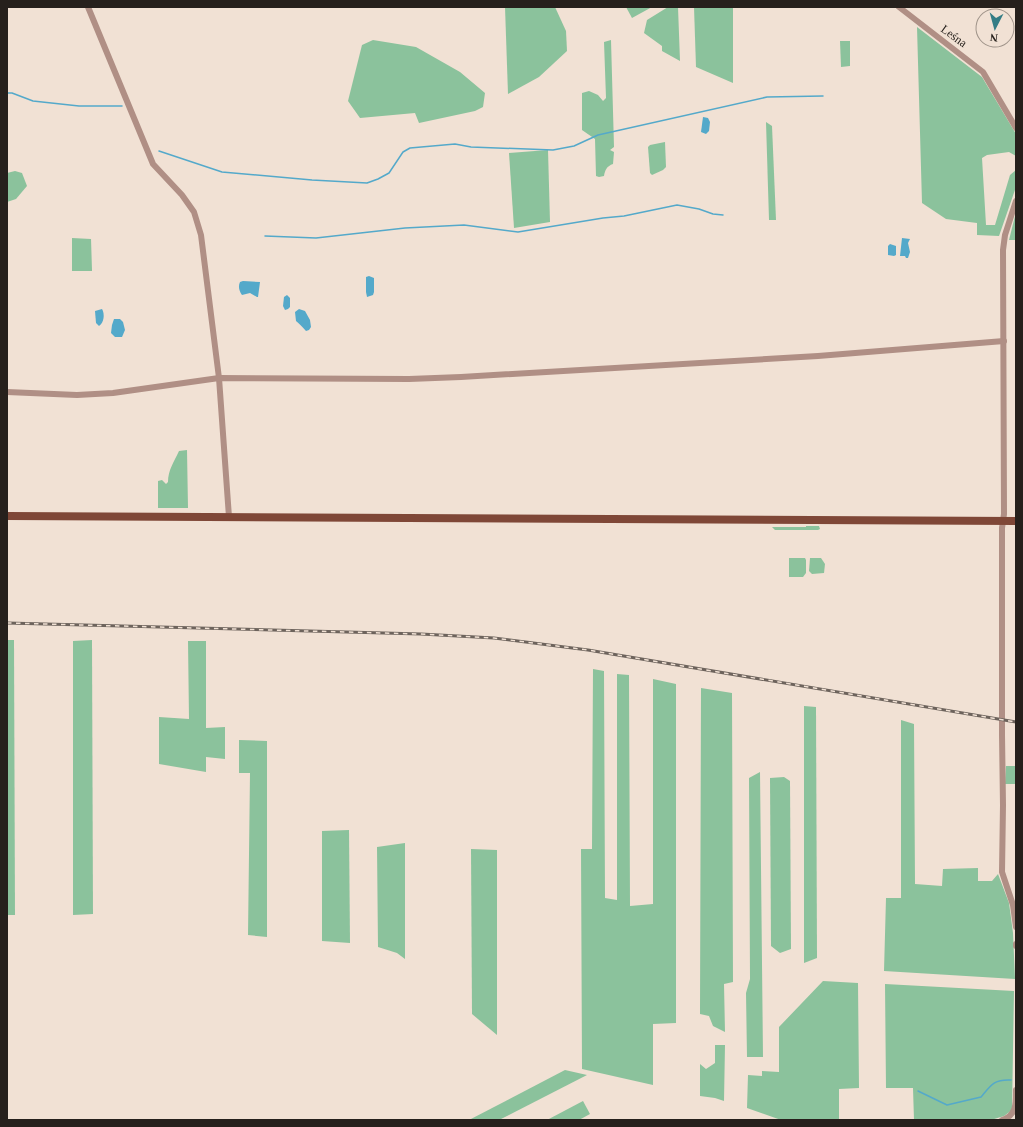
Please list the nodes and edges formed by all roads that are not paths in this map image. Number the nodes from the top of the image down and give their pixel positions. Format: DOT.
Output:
graph roads {
  1 [pos="88,7"];
  2 [pos="899,7"];
  3 [pos="1016,128"];
  4 [pos="1016,200"];
  5 [pos="1004,340"];
  6 [pos="220,378"];
  7 [pos="7,392"];
  8 [pos="7,516"];
  9 [pos="230,517"];
  10 [pos="1003,521"];
  11 [pos="1016,521"];
  12 [pos="1016,927"];
  13 [pos="1016,1090"];
  14 [pos="1002,1120"];
  1 -- 6 [label="street"];
  2 -- 3 [label="street, Leśna"];
  4 -- 5 [label="street"];
  5 -- 6 [label="street"];
  5 -- 10 [label="street"];
  6 -- 7 [label="street"];
  6 -- 9 [label="street"];
  8 -- 9 [label="main road"];
  9 -- 10 [label="main road"];
  10 -- 11 [label="main road"];
  10 -- 12 [label="street"];
  13 -- 14 [label="street"];
}
